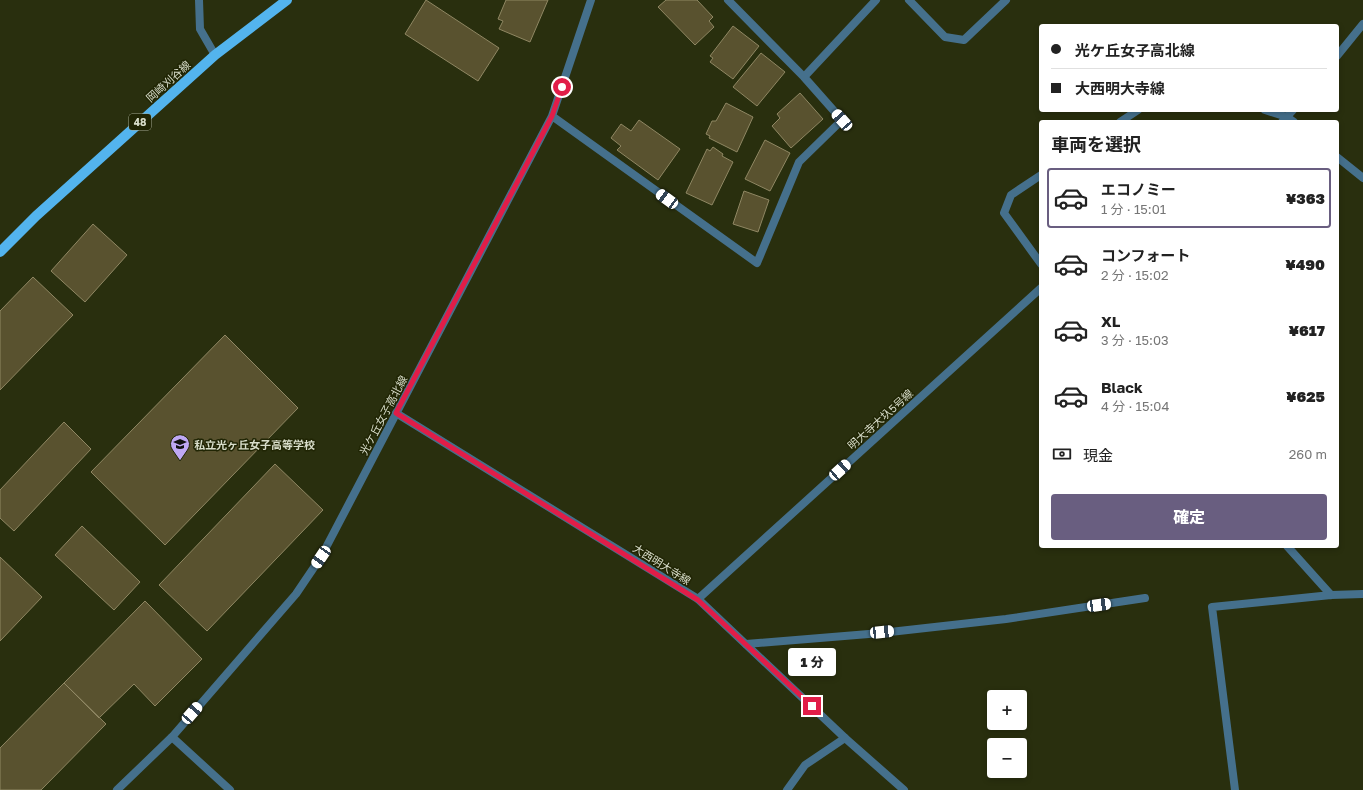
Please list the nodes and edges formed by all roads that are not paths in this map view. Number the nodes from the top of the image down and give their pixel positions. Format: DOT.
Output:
graph roads {
  1 [pos="199,0"];
  2 [pos="287,0"];
  3 [pos="591,0"];
  4 [pos="728,0"];
  5 [pos="876,0"];
  6 [pos="908,0"];
  7 [pos="1006,0"];
  8 [pos="1363,24"];
  9 [pos="1339,54"];
  10 [pos="215,55"];
  11 [pos="804,77"];
  12 [pos="1135,112"];
  13 [pos="1270,112"];
  14 [pos="552,116"];
  15 [pos="1123,120"];
  16 [pos="1288,120"];
  17 [pos="1339,159"];
  18 [pos="1039,176"];
  19 [pos="1363,178"];
  20 [pos="0,252"];
  21 [pos="1039,261"];
  22 [pos="1039,290"];
  23 [pos="396,413"];
  24 [pos="1289,548"];
  25 [pos="1363,594"];
  26 [pos="1331,595"];
  27 [pos="1145,598"];
  28 [pos="698,600"];
  29 [pos="746,644"];
  30 [pos="172,737"];
  31 [pos="845,738"];
  32 [pos="117,790"];
  33 [pos="230,790"];
  34 [pos="787,790"];
  35 [pos="904,790"];
  36 [pos="1235,790"];
  1 -- 10 [label="street"];
  2 -- 10 [label="main road, 岡崎刈谷線 / 48"];
  3 -- 14 [label="street, 光ケ丘女子高北線"];
  4 -- 11 [label="street"];
  5 -- 11 [label="street"];
  6 -- 7 [label="street"];
  8 -- 9 [label="street"];
  10 -- 20 [label="main road, 岡崎刈谷線 / 48"];
  11 -- 14 [label="street"];
  12 -- 15 [label="street"];
  13 -- 16 [label="street"];
  14 -- 23 [label="street, 光ケ丘女子高北線"];
  17 -- 19 [label="street"];
  18 -- 21 [label="street"];
  22 -- 28 [label="street, 明大寺大圦5号線"];
  23 -- 28 [label="street, 大西明大寺線"];
  23 -- 30 [label="street, 光ケ丘女子高北線"];
  24 -- 26 [label="street"];
  25 -- 26 [label="street"];
  26 -- 36 [label="street"];
  27 -- 29 [label="street"];
  28 -- 29 [label="street, 大西明大寺線"];
  29 -- 31 [label="street, 大西明大寺線"];
  30 -- 32 [label="street, 光ケ丘女子高北線"];
  30 -- 33 [label="street"];
  31 -- 34 [label="street"];
  31 -- 35 [label="street, 大西明大寺線"];
}
